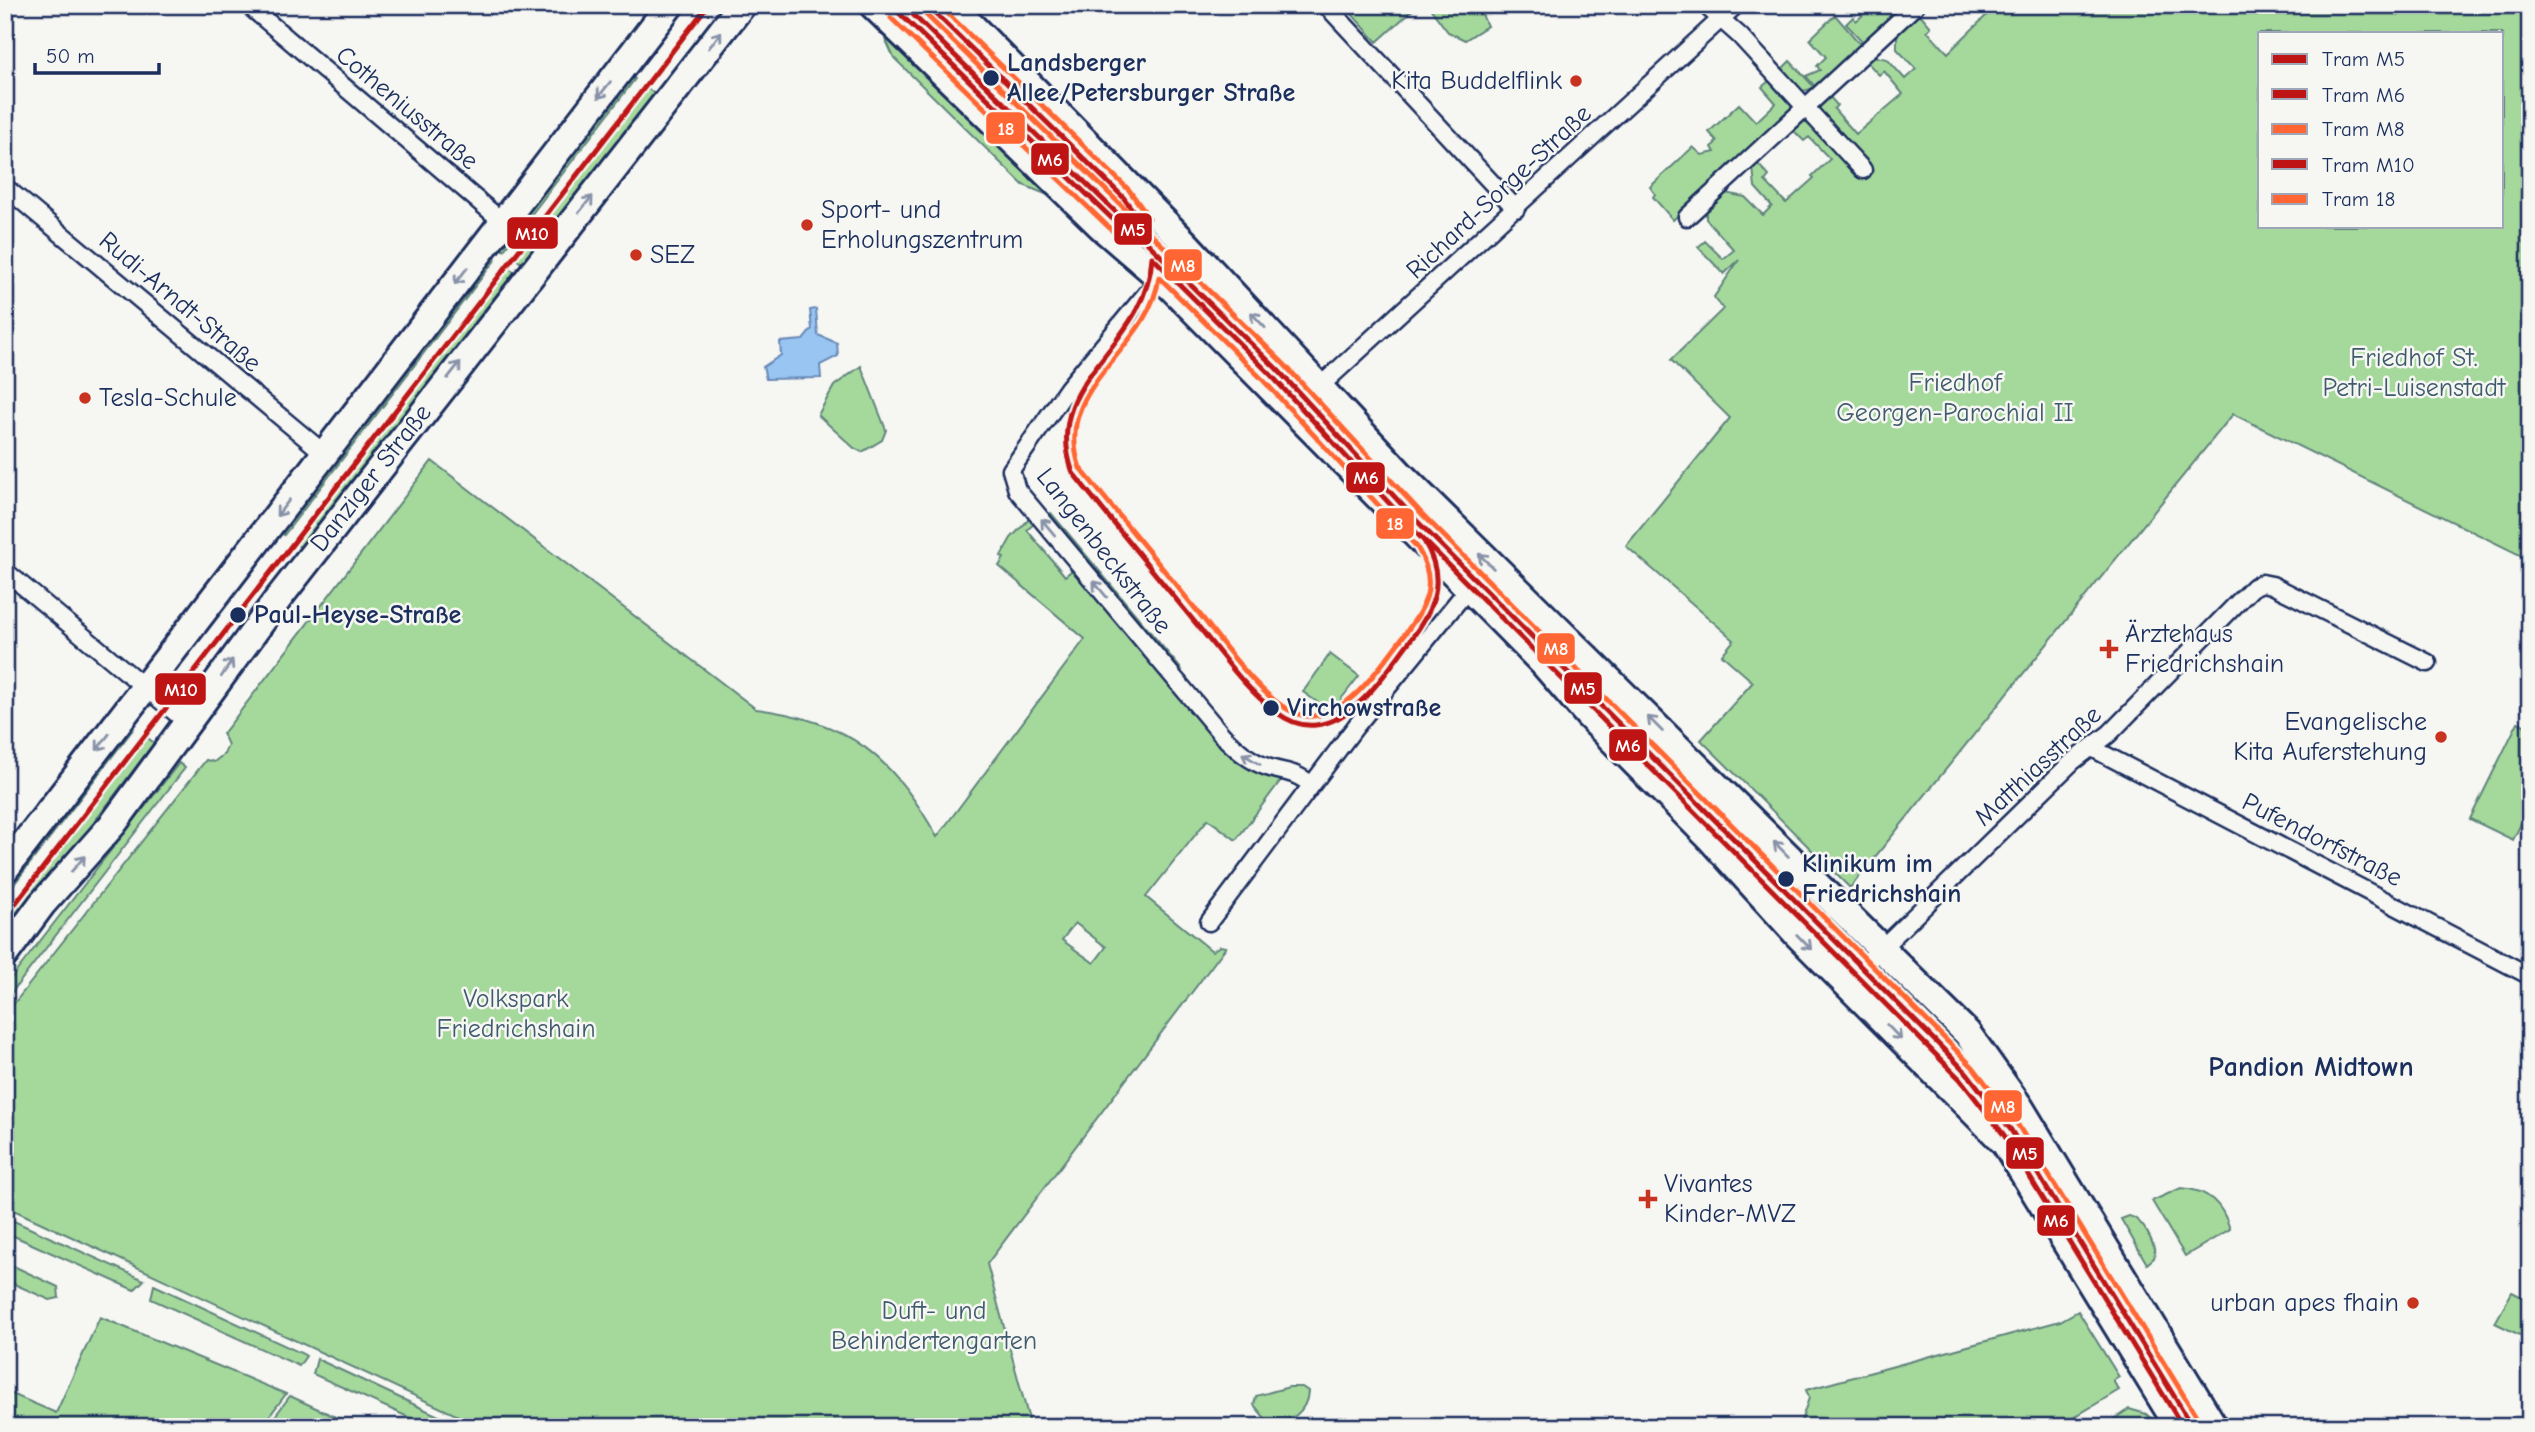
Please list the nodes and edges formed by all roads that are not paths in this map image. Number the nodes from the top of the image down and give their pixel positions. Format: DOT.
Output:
graph roads {
  1 [pos="248,5"];
  2 [pos="670,5"];
  3 [pos="741,5"];
  4 [pos="873,5"];
  5 [pos="951,5"];
  6 [pos="1326,5"];
  7 [pos="1705,5"];
  8 [pos="1736,5"];
  9 [pos="1916,5"];
  10 [pos="1721,19"];
  11 [pos="1806,108"];
  12 [pos="1863,170"];
  13 [pos="5,187"];
  14 [pos="1516,209"];
  15 [pos="1687,217"];
  16 [pos="503,222"];
  17 [pos="1155,283"];
  18 [pos="1319,387"];
  19 [pos="1293,411"];
  20 [pos="325,454"];
  21 [pos="5,572"];
  22 [pos="1468,589"];
  23 [pos="2428,663"];
  24 [pos="144,688"];
  25 [pos="189,724"];
  26 [pos="2092,748"];
  27 [pos="1312,785"];
  28 [pos="5,869"];
  29 [pos="1209,922"];
  30 [pos="1882,948"];
  31 [pos="5,954"];
  32 [pos="2530,976"];
  33 [pos="1846,984"];
  34 [pos="2179,1427"];
  35 [pos="2214,1427"];
  1 -- 16 [label="street, Cotheniusstraße"];
  2 -- 16 [label="main road, Danziger Straße, one-way"];
  25 -- 3 [label="main road, Danziger Straße, one-way"];
  4 -- 17 [label="main road"];
  18 -- 5 [label="main road, one-way"];
  6 -- 14 [label="street"];
  7 -- 10 [label="street"];
  8 -- 10 [label="street, Richard-Sorge-Straße"];
  9 -- 11 [label="street"];
  10 -- 11 [label="street"];
  10 -- 14 [label="street, Richard-Sorge-Straße"];
  11 -- 12 [label="street"];
  11 -- 15 [label="street"];
  13 -- 20 [label="street, Rudi-Arndt-Straße"];
  14 -- 18 [label="street, Richard-Sorge-Straße"];
  16 -- 20 [label="main road, Danziger Straße, one-way"];
  17 -- 19 [label="main road"];
  27 -- 17 [label="street, Langenbeckstraße, one-way"];
  18 -- 19 [label="street, Richard-Sorge-Straße"];
  30 -- 18 [label="main road, one-way"];
  19 -- 22 [label="main road"];
  20 -- 24 [label="main road, Danziger Straße, one-way"];
  21 -- 24 [label="street"];
  22 -- 27 [label="street"];
  22 -- 33 [label="main road, one-way"];
  23 -- 26 [label="street, Matthiasstraße"];
  24 -- 25 [label="street"];
  24 -- 28 [label="main road, Danziger Straße, one-way"];
  31 -- 25 [label="main road, Danziger Straße, one-way"];
  26 -- 30 [label="street, Matthiasstraße"];
  26 -- 32 [label="street, Pufendorfstraße"];
  27 -- 29 [label="street"];
  30 -- 33 [label="street, Matthiasstraße"];
  30 -- 35 [label="main road"];
  33 -- 34 [label="main road, one-way"];
}
